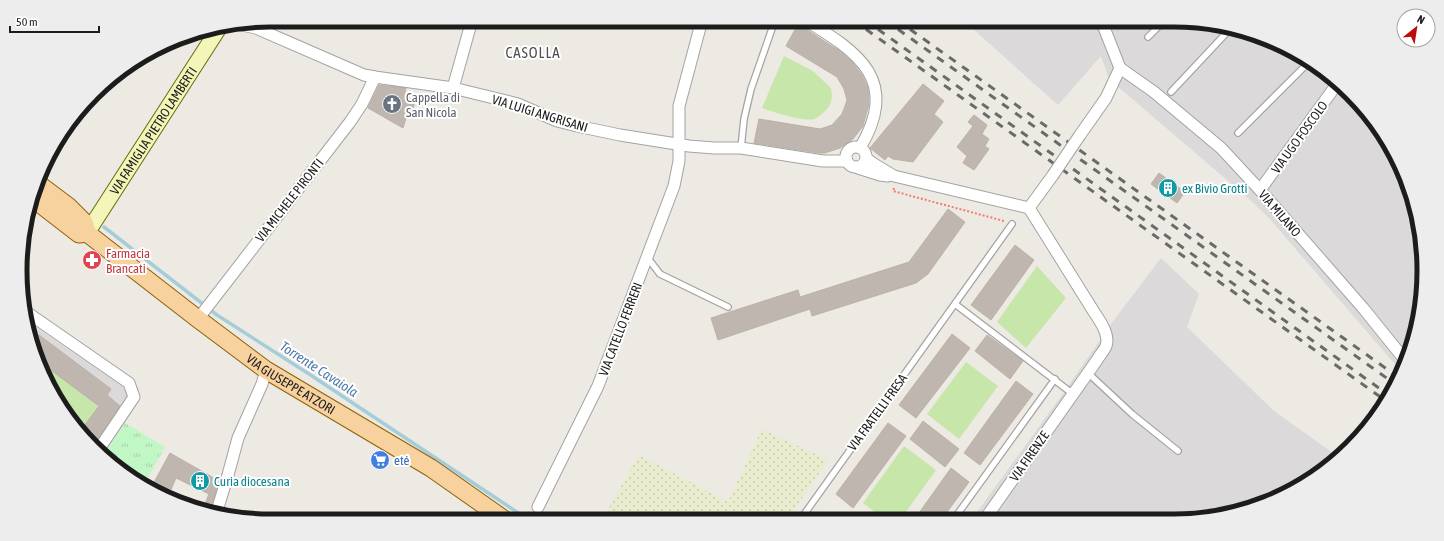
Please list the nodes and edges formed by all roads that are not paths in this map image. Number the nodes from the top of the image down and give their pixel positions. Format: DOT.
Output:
graph roads {
  1 [pos="470,27"];
  2 [pos="700,27"];
  3 [pos="773,27"];
  4 [pos="816,27"];
  5 [pos="1104,27"];
  6 [pos="1158,27"];
  7 [pos="256,28"];
  8 [pos="216,33"];
  9 [pos="1227,33"];
  10 [pos="1148,37"];
  11 [pos="1305,66"];
  12 [pos="1120,68"];
  13 [pos="375,77"];
  14 [pos="1334,87"];
  15 [pos="453,88"];
  16 [pos="1171,92"];
  17 [pos="1238,133"];
  18 [pos="678,144"];
  19 [pos="741,148"];
  20 [pos="860,148"];
  21 [pos="867,158"];
  22 [pos="847,161"];
  23 [pos="858,168"];
  24 [pos="894,176"];
  25 [pos="42,187"];
  26 [pos="1260,190"];
  27 [pos="37,201"];
  28 [pos="1029,208"];
  29 [pos="1012,224"];
  30 [pos="87,233"];
  31 [pos="647,257"];
  32 [pos="955,304"];
  33 [pos="728,307"];
  34 [pos="32,316"];
  35 [pos="200,316"];
  36 [pos="1401,356"];
  37 [pos="266,370"];
  38 [pos="1088,373"];
  39 [pos="1055,379"];
  40 [pos="1073,394"];
  41 [pos="101,445"];
  42 [pos="1178,451"];
  43 [pos="538,507"];
  44 [pos="218,508"];
  45 [pos="496,514"];
  46 [pos="804,514"];
  47 [pos="958,514"];
  48 [pos="989,514"];
  1 -- 15 [label="street"];
  2 -- 18 [label="street, VIA CATELLO FERRERI"];
  3 -- 19 [label="lane"];
  4 -- 20 [label="street"];
  5 -- 12 [label="street"];
  6 -- 10 [label="lane"];
  7 -- 13 [label="street, VIA LUIGI ANGRISANI"];
  8 -- 30 [label="main road, VIA FAMIGLIA PIETRO LAMBERTI"];
  9 -- 16 [label="lane"];
  11 -- 17 [label="lane"];
  12 -- 26 [label="street, VIA MILANO"];
  12 -- 28 [label="street, bridge"];
  13 -- 15 [label="street, VIA LUIGI ANGRISANI"];
  13 -- 35 [label="street, VIA MICHELE PIRONTI"];
  14 -- 26 [label="street, VIA UGO FOSCOLO"];
  15 -- 18 [label="street, VIA LUIGI ANGRISANI"];
  18 -- 19 [label="street, VIA LUIGI ANGRISANI"];
  18 -- 31 [label="street, VIA CATELLO FERRERI"];
  19 -- 22 [label="street, VIA LUIGI ANGRISANI"];
  20 -- 21 [label="street"];
  20 -- 22 [label="street"];
  21 -- 23 [label="street"];
  21 -- 24 [label="street"];
  22 -- 23 [label="street"];
  23 -- 24 [label="street"];
  24 -- 28 [label="street"];
  25 -- 30 [label="main road, VIA GIUSEPPE ATZORI"];
  26 -- 36 [label="street, VIA MILANO"];
  27 -- 30 [label="main road, VIA GIUSEPPE ATZORI"];
  28 -- 38 [label="street"];
  29 -- 32 [label="lane, VIA FRATELLI FRESA"];
  30 -- 35 [label="main road, VIA GIUSEPPE ATZORI"];
  31 -- 33 [label="lane"];
  31 -- 43 [label="street, VIA CATELLO FERRERI"];
  32 -- 39 [label="lane"];
  32 -- 46 [label="lane, VIA FRATELLI FRESA"];
  34 -- 41 [label="street"];
  35 -- 37 [label="main road, VIA GIUSEPPE ATZORI"];
  37 -- 44 [label="street"];
  37 -- 45 [label="main road, VIA GIUSEPPE ATZORI"];
  38 -- 40 [label="street"];
  38 -- 42 [label="lane"];
  39 -- 40 [label="lane"];
  39 -- 47 [label="lane"];
  40 -- 48 [label="street, VIA FIRENZE"];
}
